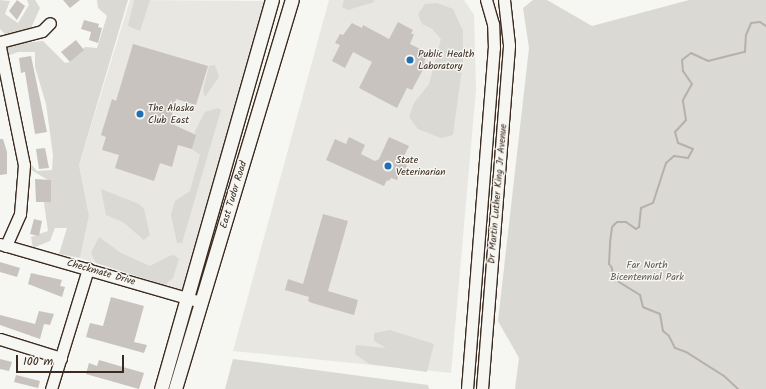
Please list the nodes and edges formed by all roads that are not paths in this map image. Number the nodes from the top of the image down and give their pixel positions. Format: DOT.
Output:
graph roads {
  1 [pos="272,0"];
  2 [pos="292,0"];
  3 [pos="504,0"];
  4 [pos="487,1"];
  5 [pos="50,23"];
  6 [pos="0,42"];
  7 [pos="0,47"];
  8 [pos="3,245"];
  9 [pos="88,269"];
  10 [pos="187,298"];
  11 [pos="201,302"];
  12 [pos="0,339"];
  13 [pos="61,358"];
  14 [pos="51,389"];
  15 [pos="161,389"];
  16 [pos="175,389"];
  17 [pos="468,389"];
  18 [pos="482,389"];
  1 -- 10 [label="main road, East Tudor Road"];
  2 -- 11 [label="main road, East Tudor Road"];
  3 -- 18 [label="street, Dr Martin Luther King Jr Avenue"];
  4 -- 17 [label="street, Dr Martin Luther King Jr Avenue"];
  5 -- 6 [label="street"];
  7 -- 8 [label="street"];
  8 -- 9 [label="street, Checkmate Drive"];
  9 -- 10 [label="street, Checkmate Drive"];
  9 -- 13 [label="street"];
  10 -- 11 [label="street, Checkmate Drive"];
  10 -- 15 [label="main road, East Tudor Road"];
  11 -- 16 [label="main road, East Tudor Road"];
  12 -- 13 [label="street"];
  13 -- 14 [label="street"];
}
